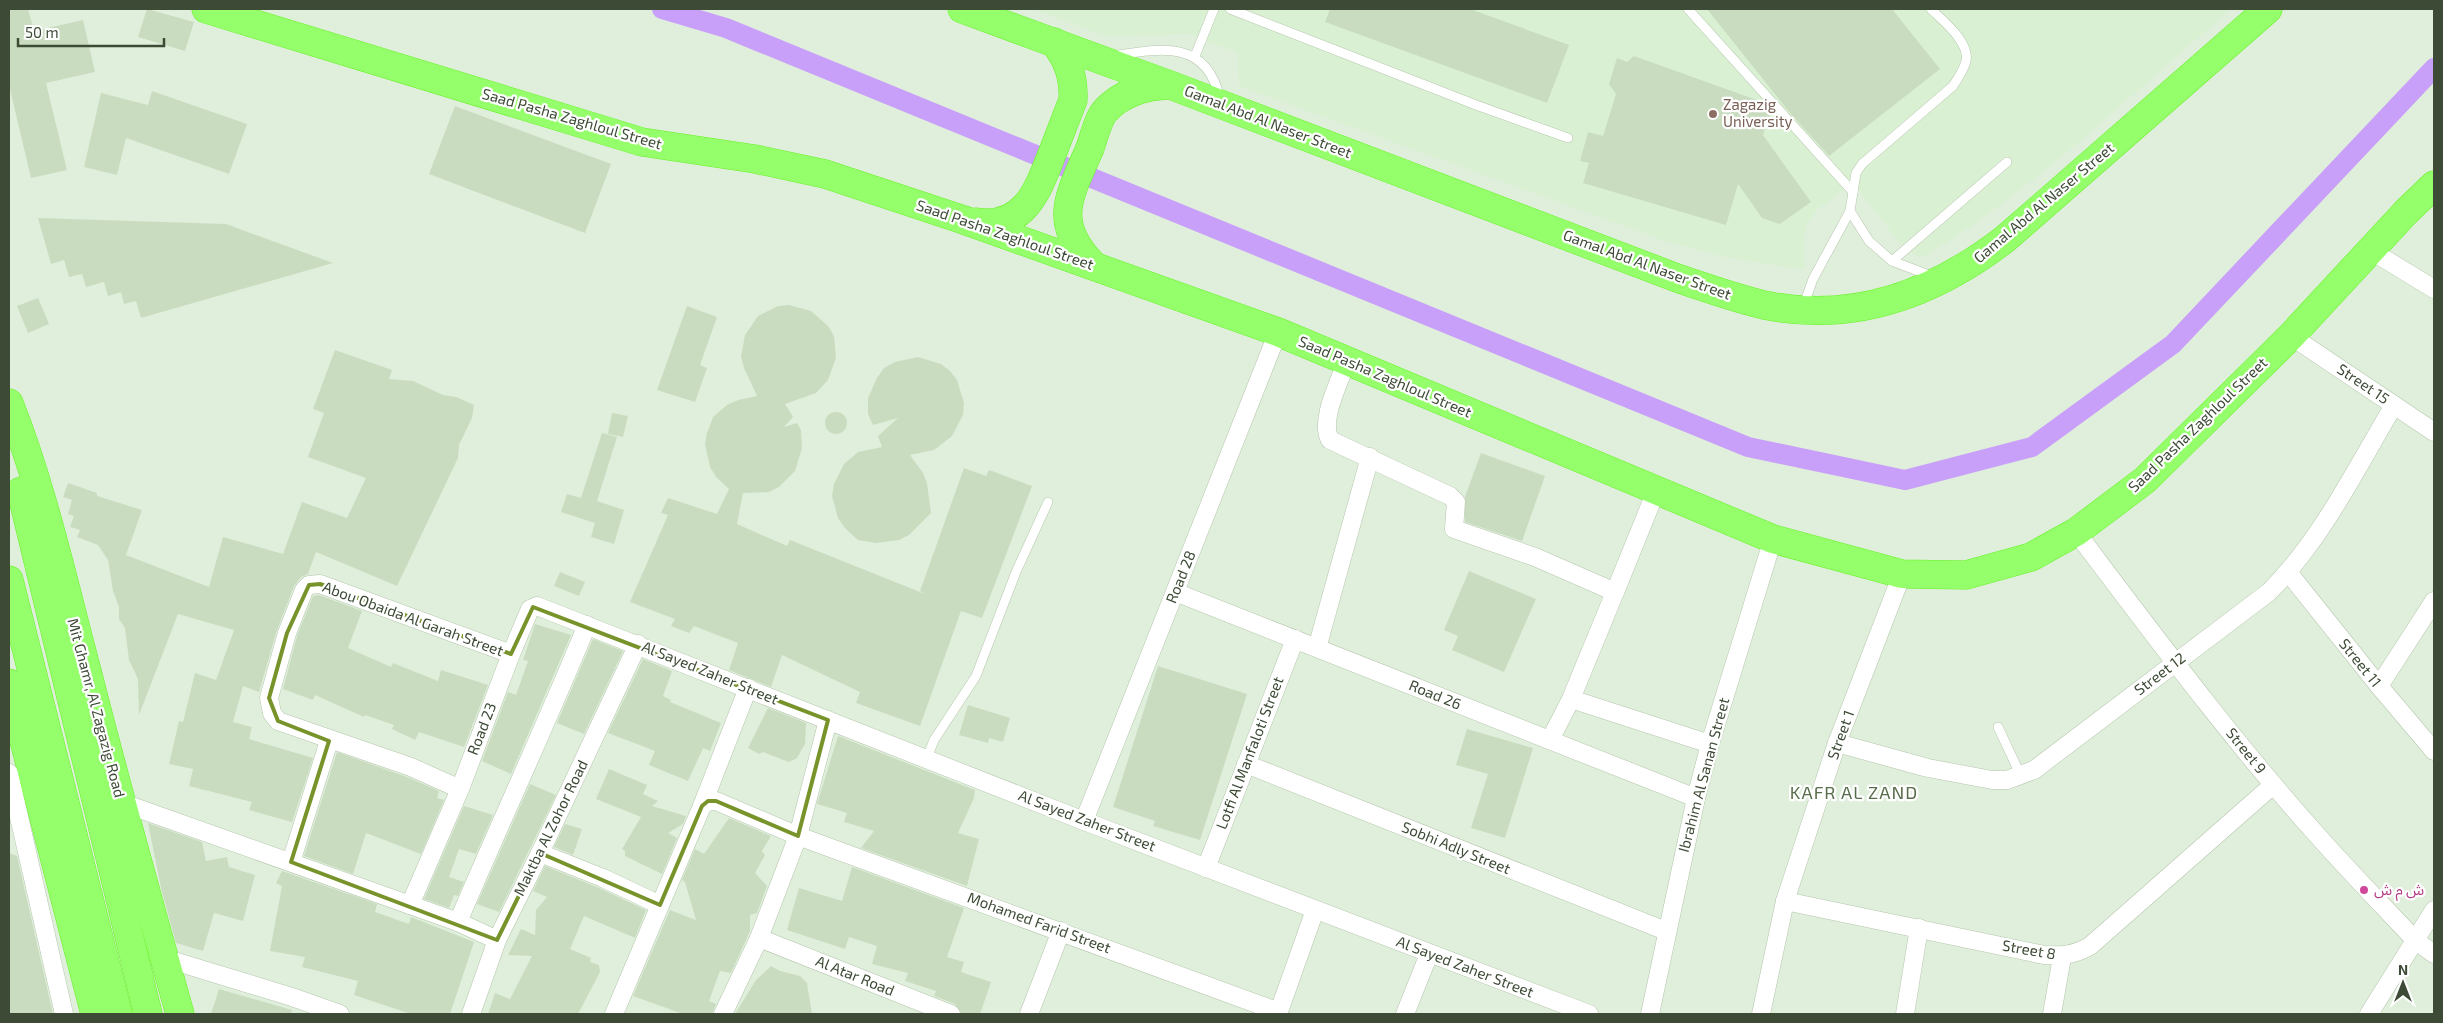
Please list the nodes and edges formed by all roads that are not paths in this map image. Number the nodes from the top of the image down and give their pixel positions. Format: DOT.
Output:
graph roads {
  1 [pos="206,9"];
  2 [pos="962,9"];
  3 [pos="1214,9"];
  4 [pos="1230,9"];
  5 [pos="1688,9"];
  6 [pos="1931,9"];
  7 [pos="2268,9"];
  8 [pos="1054,42"];
  9 [pos="1195,56"];
  10 [pos="1098,58"];
  11 [pos="1170,85"];
  12 [pos="1221,104"];
  13 [pos="1568,138"];
  14 [pos="2007,162"];
  15 [pos="2434,185"];
  16 [pos="1853,192"];
  17 [pos="1850,211"];
  18 [pos="964,220"];
  19 [pos="2370,250"];
  20 [pos="1892,261"];
  21 [pos="1094,266"];
  22 [pos="1943,280"];
  23 [pos="2434,289"];
  24 [pos="1802,310"];
  25 [pos="1278,332"];
  26 [pos="2291,336"];
  27 [pos="1347,360"];
  28 [pos="9,403"];
  29 [pos="2394,405"];
  30 [pos="9,418"];
  31 [pos="2434,432"];
  32 [pos="1370,457"];
  33 [pos="1656,491"];
  34 [pos="1048,502"];
  35 [pos="2076,532"];
  36 [pos="1773,539"];
  37 [pos="2288,572"];
  38 [pos="1902,574"];
  39 [pos="9,580"];
  40 [pos="1175,592"];
  41 [pos="1615,592"];
  42 [pos="2434,603"];
  43 [pos="587,625"];
  44 [pos="1295,639"];
  45 [pos="638,644"];
  46 [pos="1317,648"];
  47 [pos="511,654"];
  48 [pos="2175,662"];
  49 [pos="9,684"];
  50 [pos="2379,686"];
  51 [pos="748,688"];
  52 [pos="1570,699"];
  53 [pos="828,720"];
  54 [pos="1998,727"];
  55 [pos="1550,740"];
  56 [pos="330,741"];
  57 [pos="1837,743"];
  58 [pos="1710,744"];
  59 [pos="2434,751"];
  60 [pos="927,758"];
  61 [pos="1246,764"];
  62 [pos="9,773"];
  63 [pos="2021,776"];
  64 [pos="2274,785"];
  65 [pos="460,789"];
  66 [pos="1696,798"];
  67 [pos="120,802"];
  68 [pos="702,806"];
  69 [pos="1084,821"];
  70 [pos="798,836"];
  71 [pos="540,853"];
  72 [pos="291,862"];
  73 [pos="1206,868"];
  74 [pos="1785,901"];
  75 [pos="410,905"];
  76 [pos="660,905"];
  77 [pos="1315,910"];
  78 [pos="2434,910"];
  79 [pos="458,922"];
  80 [pos="1919,928"];
  81 [pos="1061,931"];
  82 [pos="1666,931"];
  83 [pos="758,938"];
  84 [pos="497,940"];
  85 [pos="2416,941"];
  86 [pos="1429,954"];
  87 [pos="2434,954"];
  88 [pos="2062,956"];
  89 [pos="164,958"];
  90 [pos="1279,1013"];
  91 [pos="64,1014"];
  92 [pos="95,1014"];
  93 [pos="118,1014"];
  94 [pos="148,1014"];
  95 [pos="180,1014"];
  96 [pos="340,1014"];
  97 [pos="471,1014"];
  98 [pos="614,1014"];
  99 [pos="723,1014"];
  100 [pos="951,1014"];
  101 [pos="1029,1014"];
  102 [pos="1405,1014"];
  103 [pos="1589,1014"];
  104 [pos="1650,1014"];
  105 [pos="1761,1014"];
  106 [pos="1905,1014"];
  107 [pos="2052,1014"];
  108 [pos="2369,1014"];
  1 -- 18 [label="highway, Saad Pasha Zaghloul Street"];
  2 -- 8 [label="highway, Gamal Abd Al Naser Street"];
  3 -- 9 [label="lane"];
  4 -- 13 [label="lane"];
  5 -- 16 [label="lane"];
  6 -- 16 [label="lane"];
  7 -- 22 [label="highway, Gamal Abd Al Naser Street"];
  8 -- 10 [label="highway, Gamal Abd Al Naser Street"];
  8 -- 18 [label="highway"];
  9 -- 10 [label="lane"];
  9 -- 12 [label="lane"];
  10 -- 11 [label="highway, Gamal Abd Al Naser Street"];
  11 -- 12 [label="highway, Gamal Abd Al Naser Street"];
  11 -- 21 [label="highway"];
  12 -- 24 [label="highway, Gamal Abd Al Naser Street"];
  14 -- 20 [label="lane"];
  15 -- 19 [label="highway, Saad Pasha Zaghloul Street"];
  16 -- 17 [label="lane"];
  17 -- 20 [label="lane"];
  17 -- 24 [label="lane"];
  18 -- 21 [label="highway, Saad Pasha Zaghloul Street"];
  19 -- 23 [label="street"];
  19 -- 26 [label="highway, Saad Pasha Zaghloul Street"];
  20 -- 22 [label="lane"];
  21 -- 25 [label="highway, Saad Pasha Zaghloul Street"];
  22 -- 24 [label="highway, Gamal Abd Al Naser Street"];
  25 -- 27 [label="highway, Saad Pasha Zaghloul Street"];
  25 -- 40 [label="street, Road 28"];
  26 -- 29 [label="street, Street 15"];
  26 -- 35 [label="highway, Saad Pasha Zaghloul Street"];
  27 -- 32 [label="street"];
  27 -- 33 [label="highway, Saad Pasha Zaghloul Street"];
  28 -- 67 [label="highway, Mit Ghamr, Al Zagazig Road"];
  29 -- 31 [label="street, Street 15"];
  29 -- 37 [label="street, Street 12"];
  30 -- 94 [label="highway, Mit Ghamr, Al Zagazig Road"];
  32 -- 41 [label="street"];
  32 -- 46 [label="street"];
  33 -- 36 [label="highway, Saad Pasha Zaghloul Street"];
  33 -- 41 [label="street"];
  34 -- 60 [label="lane"];
  35 -- 38 [label="highway, Saad Pasha Zaghloul Street"];
  35 -- 48 [label="street, Street 9"];
  36 -- 38 [label="highway, Saad Pasha Zaghloul Street"];
  36 -- 58 [label="street, Ibrahim Al Sanan Street"];
  37 -- 48 [label="street, Street 12"];
  37 -- 50 [label="street, Street 11"];
  38 -- 57 [label="street, Street 1"];
  39 -- 93 [label="highway"];
  40 -- 44 [label="street, Road 26"];
  40 -- 69 [label="street, Road 28"];
  41 -- 52 [label="street"];
  42 -- 50 [label="street"];
  43 -- 45 [label="street, Al Sayed Zaher Street"];
  43 -- 47 [label="street, Road 23"];
  43 -- 79 [label="street"];
  44 -- 46 [label="street, Road 26"];
  44 -- 61 [label="street, Lotfi Al Manfaloti Street"];
  45 -- 51 [label="street, Al Sayed Zaher Street"];
  45 -- 71 [label="street, Maktba Al Zohor Road"];
  46 -- 55 [label="street, Road 26"];
  47 -- 56 [label="street, Abou Obaida Al Garah Street"];
  47 -- 65 [label="street, Road 23"];
  48 -- 63 [label="street, Street 12"];
  48 -- 64 [label="street, Street 9"];
  49 -- 92 [label="highway"];
  50 -- 59 [label="street, Street 11"];
  51 -- 53 [label="street, Al Sayed Zaher Street"];
  51 -- 68 [label="street"];
  52 -- 55 [label="street"];
  52 -- 58 [label="street"];
  53 -- 60 [label="street, Al Sayed Zaher Street"];
  53 -- 70 [label="street"];
  54 -- 63 [label="lane"];
  55 -- 66 [label="street, Road 26"];
  56 -- 65 [label="street, Abou Obaida Al Garah Street"];
  56 -- 72 [label="street"];
  57 -- 63 [label="street, Street 12"];
  57 -- 74 [label="street, Street 1"];
  58 -- 66 [label="street, Ibrahim Al Sanan Street"];
  60 -- 69 [label="street, Al Sayed Zaher Street"];
  61 -- 73 [label="street, Lotfi Al Manfaloti Street"];
  61 -- 82 [label="street, Sobhi Adly Street"];
  62 -- 91 [label="street"];
  64 -- 85 [label="street, Street 9"];
  64 -- 88 [label="street, Street 8"];
  65 -- 75 [label="street, Road 23"];
  66 -- 82 [label="street, Ibrahim Al Sanan Street"];
  67 -- 72 [label="street"];
  67 -- 89 [label="highway, Mit Ghamr, Al Zagazig Road"];
  68 -- 70 [label="street, Mohamed Farid Street"];
  68 -- 76 [label="street"];
  69 -- 73 [label="street, Al Sayed Zaher Street"];
  70 -- 81 [label="street, Mohamed Farid Street"];
  70 -- 83 [label="street"];
  71 -- 76 [label="street"];
  71 -- 84 [label="street, Maktba Al Zohor Road"];
  72 -- 75 [label="street"];
  73 -- 77 [label="street, Al Sayed Zaher Street"];
  74 -- 80 [label="street, Street 8"];
  74 -- 105 [label="street, Street 1"];
  75 -- 79 [label="street"];
  76 -- 98 [label="street"];
  77 -- 86 [label="street, Al Sayed Zaher Street"];
  77 -- 90 [label="street"];
  78 -- 85 [label="street"];
  79 -- 84 [label="street"];
  80 -- 88 [label="street, Street 8"];
  80 -- 106 [label="street"];
  81 -- 90 [label="street, Mohamed Farid Street"];
  81 -- 101 [label="street"];
  82 -- 104 [label="street, Ibrahim Al Sanan Street"];
  83 -- 99 [label="street"];
  83 -- 100 [label="street, Al Atar Road"];
  84 -- 97 [label="street, Maktba Al Zohor Road"];
  85 -- 87 [label="street, Street 9"];
  85 -- 108 [label="street"];
  86 -- 102 [label="street"];
  86 -- 103 [label="street, Al Sayed Zaher Street"];
  88 -- 107 [label="street"];
  89 -- 95 [label="highway, Mit Ghamr, Al Zagazig Road"];
  89 -- 96 [label="street"];
}
